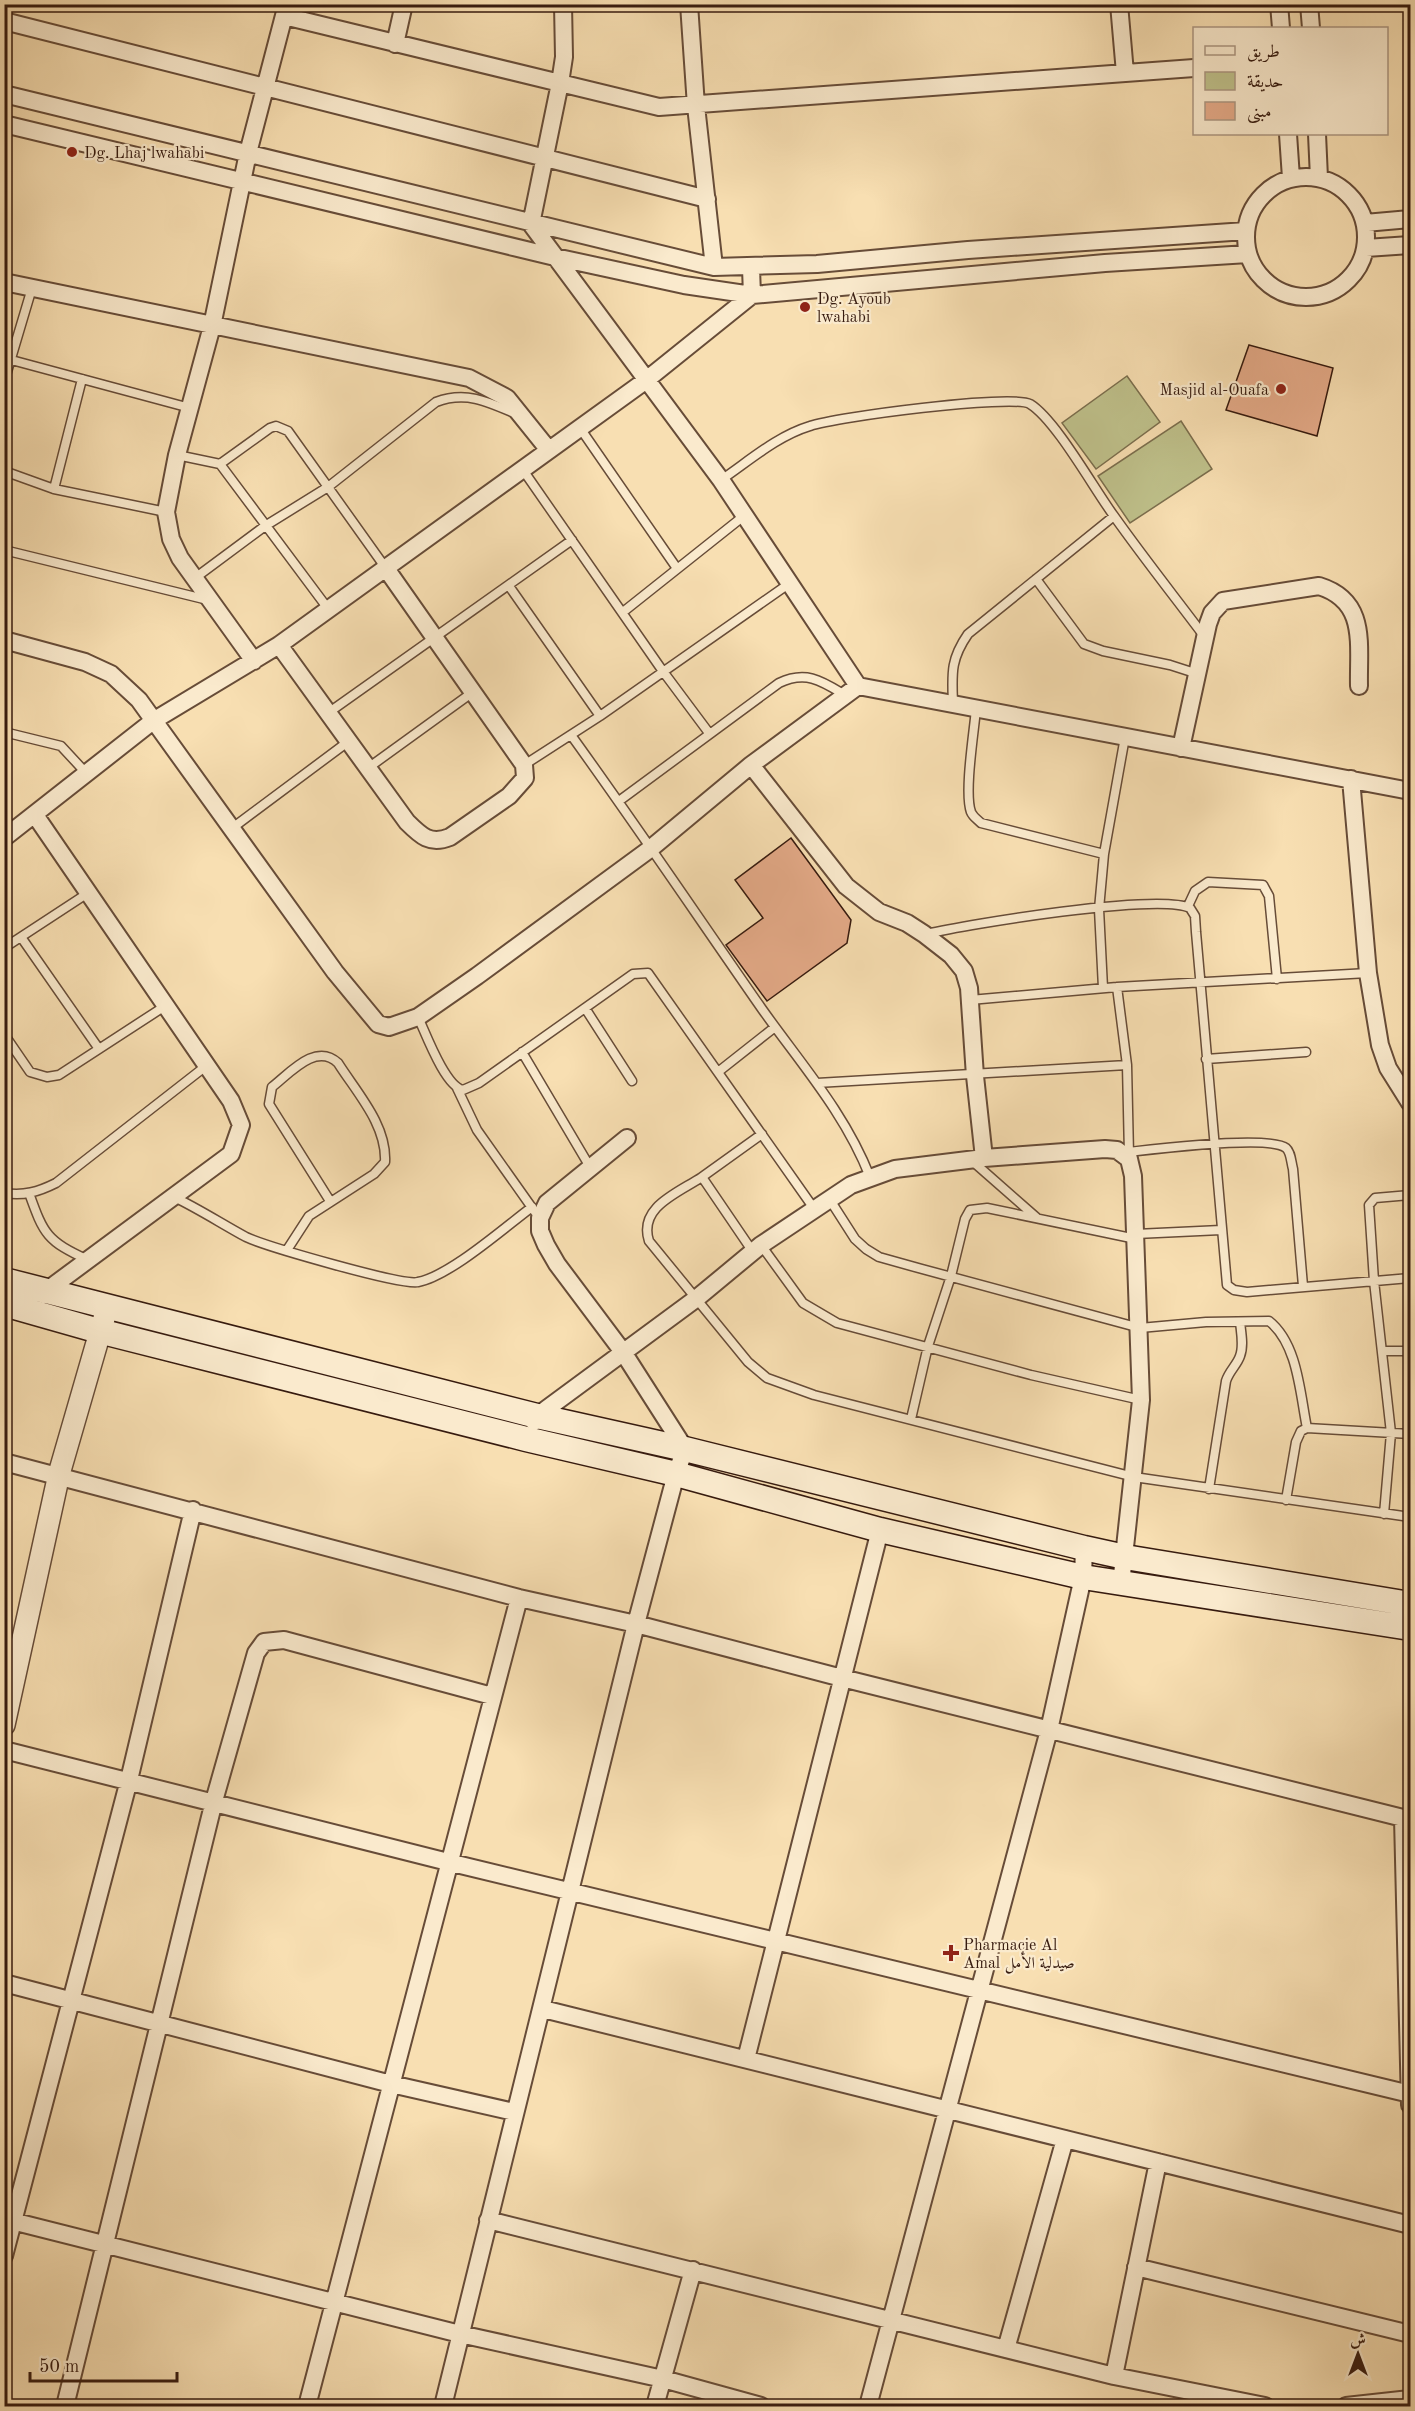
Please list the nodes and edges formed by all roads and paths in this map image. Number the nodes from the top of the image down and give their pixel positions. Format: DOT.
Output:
graph roads {
  1 [pos="404,4"];
  2 [pos="564,4"];
  3 [pos="689,4"];
  4 [pos="1119,4"];
  5 [pos="1279,4"];
  6 [pos="1310,4"];
  7 [pos="286,10"];
  8 [pos="4,21"];
  9 [pos="1281,27"];
  10 [pos="1311,27"];
  11 [pos="395,44"];
  12 [pos="1193,68"];
  13 [pos="1125,73"];
  14 [pos="560,83"];
  15 [pos="265,87"];
  16 [pos="4,94"];
  17 [pos="696,106"];
  18 [pos="4,124"];
  19 [pos="1288,135"];
  20 [pos="1317,135"];
  21 [pos="248,153"];
  22 [pos="543,159"];
  23 [pos="1291,178"];
  24 [pos="1319,178"];
  25 [pos="242,180"];
  26 [pos="707,200"];
  27 [pos="1410,219"];
  28 [pos="1365,223"];
  29 [pos="531,224"];
  30 [pos="1246,231"];
  31 [pos="1410,245"];
  32 [pos="1365,248"];
  33 [pos="1248,254"];
  34 [pos="555,257"];
  35 [pos="714,267"];
  36 [pos="750,268"];
  37 [pos="4,282"];
  38 [pos="32,288"];
  39 [pos="752,295"];
  40 [pos="212,326"];
  41 [pos="7,359"];
  42 [pos="82,379"];
  43 [pos="4,381"];
  44 [pos="645,381"];
  45 [pos="190,408"];
  46 [pos="523,417"];
  47 [pos="580,428"];
  48 [pos="548,449"];
  49 [pos="177,455"];
  50 [pos="220,464"];
  51 [pos="523,470"];
  52 [pos="4,471"];
  53 [pos="721,480"];
  54 [pos="328,487"];
  55 [pos="54,489"];
  56 [pos="166,512"];
  57 [pos="745,515"];
  58 [pos="1114,516"];
  59 [pos="265,526"];
  60 [pos="572,540"];
  61 [pos="4,549"];
  62 [pos="385,567"];
  63 [pos="676,567"];
  64 [pos="195,578"];
  65 [pos="1036,579"];
  66 [pos="790,583"];
  67 [pos="509,586"];
  68 [pos="211,601"];
  69 [pos="329,609"];
  70 [pos="623,612"];
  71 [pos="435,638"];
  72 [pos="1206,638"];
  73 [pos="4,640"];
  74 [pos="279,645"];
  75 [pos="254,661"];
  76 [pos="662,670"];
  77 [pos="1198,674"];
  78 [pos="1359,686"];
  79 [pos="852,690"];
  80 [pos="473,692"];
  81 [pos="953,704"];
  82 [pos="976,708"];
  83 [pos="328,713"];
  84 [pos="600,716"];
  85 [pos="153,721"];
  86 [pos="4,732"];
  87 [pos="709,733"];
  88 [pos="571,735"];
  89 [pos="1125,737"];
  90 [pos="349,741"];
  91 [pos="1181,748"];
  92 [pos="524,765"];
  93 [pos="750,765"];
  94 [pos="368,768"];
  95 [pos="87,774"];
  96 [pos="1351,779"];
  97 [pos="1410,791"];
  98 [pos="619,801"];
  99 [pos="35,815"];
  100 [pos="231,829"];
  101 [pos="4,838"];
  102 [pos="650,849"];
  103 [pos="1104,854"];
  104 [pos="88,893"];
  105 [pos="1188,906"];
  106 [pos="1099,909"];
  107 [pos="924,934"];
  108 [pos="21,937"];
  109 [pos="4,948"];
  110 [pos="1368,973"];
  111 [pos="1277,979"];
  112 [pos="1199,984"];
  113 [pos="1117,987"];
  114 [pos="1103,988"];
  115 [pos="970,1000"];
  116 [pos="165,1006"];
  117 [pos="585,1008"];
  118 [pos="418,1017"];
  119 [pos="775,1027"];
  120 [pos="4,1034"];
  121 [pos="99,1049"];
  122 [pos="522,1052"];
  123 [pos="1306,1052"];
  124 [pos="1206,1059"];
  125 [pos="1126,1065"];
  126 [pos="206,1066"];
  127 [pos="718,1072"];
  128 [pos="975,1076"];
  129 [pos="632,1081"];
  130 [pos="817,1083"];
  131 [pos="457,1088"];
  132 [pos="1410,1102"];
  133 [pos="762,1134"];
  134 [pos="627,1138"];
  135 [pos="1214,1144"];
  136 [pos="1129,1155"];
  137 [pos="977,1159"];
  138 [pos="590,1167"];
  139 [pos="702,1177"];
  140 [pos="870,1177"];
  141 [pos="4,1193"];
  142 [pos="29,1193"];
  143 [pos="1410,1195"];
  144 [pos="174,1197"];
  145 [pos="830,1200"];
  146 [pos="330,1202"];
  147 [pos="814,1210"];
  148 [pos="536,1213"];
  149 [pos="1037,1219"];
  150 [pos="1221,1230"];
  151 [pos="1136,1237"];
  152 [pos="757,1249"];
  153 [pos="287,1250"];
  154 [pos="88,1260"];
  155 [pos="951,1276"];
  156 [pos="1410,1278"];
  157 [pos="4,1280"];
  158 [pos="1374,1281"];
  159 [pos="1303,1286"];
  160 [pos="697,1298"];
  161 [pos="41,1301"];
  162 [pos="4,1304"];
  163 [pos="108,1306"];
  164 [pos="1240,1322"];
  165 [pos="1140,1328"];
  166 [pos="99,1331"];
  167 [pos="928,1346"];
  168 [pos="1383,1351"];
  169 [pos="1410,1351"];
  170 [pos="623,1352"];
  171 [pos="1141,1400"];
  172 [pos="537,1416"];
  173 [pos="911,1419"];
  174 [pos="1307,1428"];
  175 [pos="1391,1433"];
  176 [pos="1410,1434"];
  177 [pos="526,1439"];
  178 [pos="685,1449"];
  179 [pos="4,1462"];
  180 [pos="58,1474"];
  181 [pos="676,1474"];
  182 [pos="1134,1478"];
  183 [pos="1209,1489"];
  184 [pos="1286,1500"];
  185 [pos="193,1510"];
  186 [pos="1384,1514"];
  187 [pos="1410,1517"];
  188 [pos="880,1530"];
  189 [pos="1084,1548"];
  190 [pos="1125,1557"];
  191 [pos="1083,1577"];
  192 [pos="1121,1584"];
  193 [pos="519,1598"];
  194 [pos="1410,1604"];
  195 [pos="636,1624"];
  196 [pos="1410,1628"];
  197 [pos="842,1678"];
  198 [pos="492,1696"];
  199 [pos="4,1725"];
  200 [pos="1049,1730"];
  201 [pos="4,1750"];
  202 [pos="129,1780"];
  203 [pos="214,1801"];
  204 [pos="1407,1819"];
  205 [pos="448,1862"];
  206 [pos="570,1891"];
  207 [pos="775,1940"];
  208 [pos="4,1983"];
  209 [pos="979,1989"];
  210 [pos="70,1999"];
  211 [pos="543,2008"];
  212 [pos="160,2023"];
  213 [pos="746,2059"];
  214 [pos="391,2084"];
  215 [pos="1410,2094"];
  216 [pos="1410,2105"];
  217 [pos="948,2109"];
  218 [pos="514,2112"];
  219 [pos="1065,2139"];
  220 [pos="1158,2162"];
  221 [pos="488,2220"];
  222 [pos="9,2221"];
  223 [pos="1410,2225"];
  224 [pos="104,2245"];
  225 [pos="4,2256"];
  226 [pos="1136,2267"];
  227 [pos="693,2270"];
  228 [pos="333,2302"];
  229 [pos="892,2320"];
  230 [pos="460,2334"];
  231 [pos="1410,2334"];
  232 [pos="1006,2349"];
  233 [pos="1114,2376"];
  234 [pos="663,2379"];
  235 [pos="1410,2399"];
  236 [pos="65,2406"];
  237 [pos="307,2406"];
  238 [pos="442,2406"];
  239 [pos="655,2406"];
  240 [pos="761,2406"];
  241 [pos="868,2406"];
  242 [pos="1265,2406"];
  243 [pos="1346,2406"];
  1 -- 11 [label="street"];
  2 -- 14 [label="street"];
  3 -- 17 [label="street"];
  4 -- 13 [label="street"];
  5 -- 9 [label="street"];
  6 -- 10 [label="street"];
  7 -- 11 [label="street"];
  7 -- 15 [label="street"];
  8 -- 15 [label="street"];
  11 -- 14 [label="street"];
  12 -- 13 [label="street"];
  13 -- 17 [label="street"];
  14 -- 17 [label="street"];
  14 -- 22 [label="street"];
  15 -- 21 [label="street"];
  15 -- 22 [label="street"];
  16 -- 21 [label="street"];
  17 -- 26 [label="street"];
  18 -- 25 [label="street"];
  19 -- 23 [label="street"];
  20 -- 24 [label="street"];
  21 -- 25 [label="street"];
  21 -- 29 [label="street"];
  22 -- 26 [label="street"];
  22 -- 29 [label="street"];
  23 -- 24 [label="street"];
  23 -- 30 [label="street"];
  24 -- 28 [label="street"];
  25 -- 34 [label="street"];
  25 -- 40 [label="street"];
  26 -- 35 [label="street"];
  27 -- 28 [label="street"];
  28 -- 32 [label="street"];
  29 -- 34 [label="street"];
  29 -- 35 [label="street"];
  30 -- 33 [label="street"];
  30 -- 36 [label="street"];
  31 -- 32 [label="street"];
  32 -- 33 [label="street"];
  33 -- 39 [label="street"];
  34 -- 39 [label="street"];
  34 -- 44 [label="street"];
  35 -- 36 [label="street"];
  36 -- 39 [label="street"];
  37 -- 38 [label="street"];
  38 -- 40 [label="street"];
  38 -- 41 [label="lane"];
  39 -- 44 [label="street"];
  40 -- 45 [label="street"];
  40 -- 46 [label="street"];
  41 -- 42 [label="lane"];
  41 -- 43 [label="lane"];
  42 -- 45 [label="lane"];
  42 -- 55 [label="lane"];
  44 -- 47 [label="street"];
  44 -- 53 [label="street"];
  45 -- 49 [label="street"];
  46 -- 48 [label="street"];
  46 -- 54 [label="lane"];
  47 -- 48 [label="street"];
  47 -- 63 [label="lane"];
  48 -- 51 [label="street"];
  49 -- 50 [label="lane"];
  49 -- 56 [label="street"];
  50 -- 54 [label="lane"];
  50 -- 59 [label="lane"];
  51 -- 60 [label="lane"];
  51 -- 62 [label="street"];
  52 -- 55 [label="lane"];
  53 -- 57 [label="street"];
  53 -- 58 [label="lane"];
  54 -- 59 [label="lane"];
  54 -- 62 [label="lane"];
  55 -- 56 [label="lane"];
  56 -- 64 [label="street"];
  57 -- 63 [label="lane"];
  57 -- 66 [label="street"];
  58 -- 65 [label="lane"];
  58 -- 72 [label="lane"];
  59 -- 64 [label="lane"];
  59 -- 69 [label="lane"];
  60 -- 67 [label="lane"];
  60 -- 70 [label="lane"];
  61 -- 68 [label="lane"];
  62 -- 69 [label="street"];
  62 -- 71 [label="street"];
  63 -- 70 [label="lane"];
  64 -- 68 [label="street"];
  65 -- 77 [label="lane"];
  65 -- 81 [label="lane"];
  66 -- 76 [label="lane"];
  66 -- 79 [label="street"];
  67 -- 71 [label="lane"];
  67 -- 84 [label="lane"];
  68 -- 75 [label="street"];
  69 -- 74 [label="street"];
  70 -- 76 [label="lane"];
  71 -- 80 [label="street"];
  71 -- 83 [label="lane"];
  72 -- 77 [label="street"];
  72 -- 78 [label="street"];
  73 -- 85 [label="street"];
  74 -- 75 [label="street"];
  74 -- 83 [label="street"];
  75 -- 85 [label="street"];
  76 -- 84 [label="lane"];
  76 -- 87 [label="lane"];
  77 -- 91 [label="street"];
  79 -- 81 [label="street"];
  79 -- 87 [label="lane"];
  79 -- 93 [label="street"];
  80 -- 92 [label="street"];
  80 -- 94 [label="lane"];
  81 -- 82 [label="street"];
  82 -- 89 [label="street"];
  82 -- 103 [label="lane"];
  83 -- 90 [label="street"];
  84 -- 88 [label="lane"];
  85 -- 95 [label="street"];
  85 -- 100 [label="street"];
  86 -- 95 [label="lane"];
  87 -- 98 [label="lane"];
  88 -- 92 [label="lane"];
  88 -- 98 [label="lane"];
  89 -- 91 [label="street"];
  89 -- 103 [label="lane"];
  90 -- 94 [label="street"];
  90 -- 100 [label="lane"];
  91 -- 96 [label="street"];
  92 -- 94 [label="street"];
  93 -- 102 [label="street"];
  93 -- 107 [label="street"];
  95 -- 99 [label="street"];
  96 -- 97 [label="street"];
  96 -- 110 [label="street"];
  98 -- 102 [label="lane"];
  99 -- 101 [label="street"];
  99 -- 104 [label="street"];
  100 -- 118 [label="street"];
  102 -- 118 [label="street"];
  102 -- 119 [label="lane"];
  103 -- 106 [label="lane"];
  104 -- 108 [label="lane"];
  104 -- 116 [label="street"];
  105 -- 106 [label="lane"];
  105 -- 111 [label="lane"];
  105 -- 112 [label="lane"];
  106 -- 107 [label="lane"];
  106 -- 114 [label="lane"];
  107 -- 115 [label="street"];
  108 -- 109 [label="lane"];
  108 -- 121 [label="lane"];
  110 -- 111 [label="lane"];
  110 -- 132 [label="street"];
  111 -- 112 [label="lane"];
  112 -- 113 [label="lane"];
  112 -- 124 [label="lane"];
  113 -- 114 [label="lane"];
  113 -- 125 [label="lane"];
  114 -- 115 [label="lane"];
  115 -- 128 [label="street"];
  116 -- 121 [label="lane"];
  116 -- 126 [label="street"];
  117 -- 122 [label="lane"];
  117 -- 127 [label="lane"];
  117 -- 129 [label="lane"];
  118 -- 131 [label="lane"];
  119 -- 127 [label="lane"];
  119 -- 130 [label="lane"];
  120 -- 121 [label="lane"];
  122 -- 131 [label="lane"];
  122 -- 138 [label="lane"];
  123 -- 124 [label="lane"];
  124 -- 135 [label="lane"];
  125 -- 128 [label="lane"];
  125 -- 136 [label="lane"];
  126 -- 142 [label="lane"];
  126 -- 144 [label="street"];
  127 -- 133 [label="lane"];
  128 -- 130 [label="lane"];
  128 -- 137 [label="street"];
  130 -- 140 [label="lane"];
  131 -- 148 [label="lane"];
  133 -- 139 [label="lane"];
  133 -- 147 [label="lane"];
  134 -- 138 [label="street"];
  135 -- 136 [label="lane"];
  135 -- 150 [label="lane"];
  135 -- 159 [label="lane"];
  136 -- 137 [label="street"];
  136 -- 151 [label="street"];
  137 -- 140 [label="street"];
  137 -- 149 [label="lane"];
  138 -- 148 [label="street"];
  139 -- 152 [label="lane"];
  139 -- 160 [label="lane"];
  140 -- 145 [label="street"];
  141 -- 142 [label="lane"];
  142 -- 154 [label="lane"];
  143 -- 158 [label="lane"];
  144 -- 153 [label="lane"];
  144 -- 154 [label="street"];
  145 -- 147 [label="street"];
  145 -- 155 [label="lane"];
  146 -- 146 [label="lane"];
  146 -- 153 [label="lane"];
  147 -- 152 [label="street"];
  148 -- 153 [label="lane"];
  148 -- 170 [label="street"];
  149 -- 151 [label="lane"];
  149 -- 155 [label="lane"];
  150 -- 151 [label="lane"];
  150 -- 159 [label="lane"];
  151 -- 165 [label="street"];
  152 -- 160 [label="street"];
  152 -- 167 [label="lane"];
  154 -- 161 [label="street"];
  155 -- 165 [label="lane"];
  155 -- 167 [label="lane"];
  156 -- 158 [label="lane"];
  157 -- 161 [label="main road"];
  158 -- 159 [label="lane"];
  158 -- 168 [label="lane"];
  160 -- 170 [label="street"];
  160 -- 173 [label="lane"];
  161 -- 162 [label="main road"];
  161 -- 163 [label="main road"];
  161 -- 166 [label="main road"];
  163 -- 166 [label="street"];
  163 -- 172 [label="main road"];
  164 -- 165 [label="lane"];
  164 -- 174 [label="lane"];
  164 -- 183 [label="lane"];
  165 -- 171 [label="street"];
  166 -- 177 [label="main road"];
  166 -- 180 [label="street"];
  167 -- 171 [label="lane"];
  167 -- 173 [label="lane"];
  168 -- 169 [label="lane"];
  168 -- 175 [label="lane"];
  170 -- 172 [label="street"];
  170 -- 178 [label="street"];
  171 -- 182 [label="street"];
  172 -- 177 [label="street"];
  172 -- 178 [label="main road"];
  173 -- 182 [label="lane"];
  174 -- 175 [label="lane"];
  174 -- 184 [label="lane"];
  175 -- 176 [label="lane"];
  175 -- 186 [label="lane"];
  177 -- 181 [label="main road"];
  178 -- 181 [label="street"];
  178 -- 189 [label="main road"];
  179 -- 180 [label="street"];
  180 -- 185 [label="street"];
  180 -- 199 [label="street"];
  181 -- 188 [label="main road"];
  181 -- 195 [label="street"];
  182 -- 183 [label="lane"];
  182 -- 190 [label="street"];
  183 -- 184 [label="lane"];
  184 -- 186 [label="lane"];
  185 -- 193 [label="street"];
  185 -- 202 [label="street"];
  186 -- 187 [label="lane"];
  188 -- 191 [label="main road"];
  188 -- 197 [label="street"];
  189 -- 190 [label="main road"];
  189 -- 191 [label="street"];
  190 -- 192 [label="street"];
  190 -- 194 [label="main road"];
  191 -- 192 [label="main road"];
  191 -- 200 [label="street"];
  192 -- 196 [label="main road"];
  193 -- 195 [label="street"];
  193 -- 198 [label="street"];
  195 -- 197 [label="street"];
  195 -- 206 [label="street"];
  197 -- 200 [label="street"];
  197 -- 207 [label="street"];
  198 -- 203 [label="street"];
  198 -- 205 [label="street"];
  200 -- 204 [label="street"];
  200 -- 209 [label="street"];
  201 -- 202 [label="street"];
  202 -- 203 [label="street"];
  202 -- 210 [label="street"];
  203 -- 205 [label="street"];
  203 -- 212 [label="street"];
  204 -- 215 [label="street"];
  205 -- 206 [label="street"];
  205 -- 214 [label="street"];
  206 -- 207 [label="street"];
  206 -- 211 [label="street"];
  207 -- 209 [label="street"];
  207 -- 213 [label="street"];
  208 -- 210 [label="street"];
  209 -- 215 [label="street"];
  209 -- 217 [label="street"];
  210 -- 212 [label="street"];
  210 -- 222 [label="street"];
  211 -- 213 [label="street"];
  211 -- 218 [label="street"];
  212 -- 214 [label="street"];
  212 -- 224 [label="street"];
  213 -- 217 [label="street"];
  214 -- 218 [label="street"];
  214 -- 228 [label="street"];
  215 -- 216 [label="street"];
  217 -- 219 [label="street"];
  217 -- 229 [label="street"];
  218 -- 221 [label="street"];
  219 -- 220 [label="street"];
  219 -- 232 [label="street"];
  220 -- 223 [label="street"];
  220 -- 226 [label="street"];
  221 -- 227 [label="street"];
  221 -- 230 [label="street"];
  222 -- 224 [label="street"];
  222 -- 225 [label="street"];
  224 -- 228 [label="street"];
  224 -- 236 [label="street"];
  226 -- 231 [label="street"];
  226 -- 233 [label="street"];
  227 -- 229 [label="street"];
  227 -- 234 [label="street"];
  228 -- 230 [label="street"];
  228 -- 237 [label="street"];
  229 -- 232 [label="street"];
  229 -- 241 [label="street"];
  230 -- 234 [label="street"];
  230 -- 238 [label="street"];
  232 -- 233 [label="street"];
  233 -- 242 [label="street"];
  234 -- 239 [label="street"];
  234 -- 240 [label="street"];
  235 -- 243 [label="street"];
}
